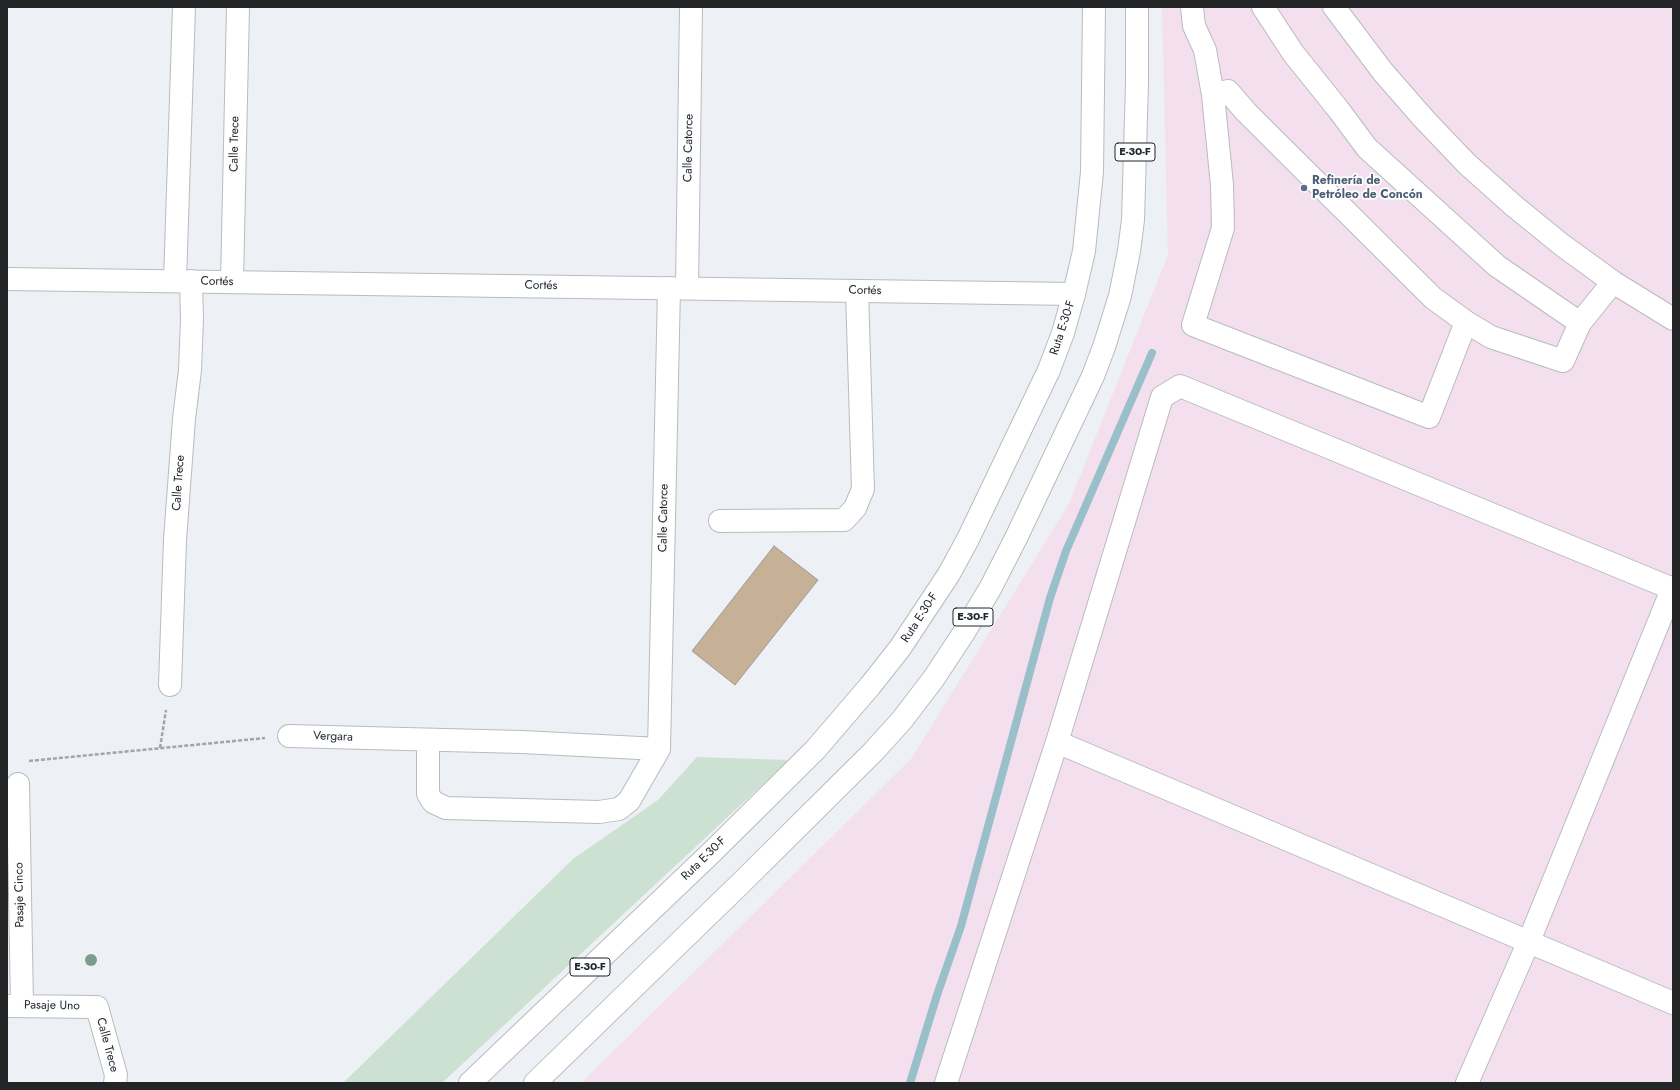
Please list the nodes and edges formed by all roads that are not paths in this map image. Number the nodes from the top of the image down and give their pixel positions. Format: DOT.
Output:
graph roads {
  1 [pos="184,7"];
  2 [pos="238,7"];
  3 [pos="691,7"];
  4 [pos="1094,7"];
  5 [pos="1137,7"];
  6 [pos="1192,7"];
  7 [pos="1263,7"];
  8 [pos="1334,7"];
  9 [pos="1213,95"];
  10 [pos="7,279"];
  11 [pos="183,281"];
  12 [pos="232,282"];
  13 [pos="1613,282"];
  14 [pos="678,288"];
  15 [pos="857,291"];
  16 [pos="1074,294"];
  17 [pos="1673,319"];
  18 [pos="1466,322"];
  19 [pos="1580,323"];
  20 [pos="720,521"];
  21 [pos="1673,588"];
  22 [pos="170,685"];
  23 [pos="289,736"];
  24 [pos="428,740"];
  25 [pos="1057,742"];
  26 [pos="659,749"];
  27 [pos="18,784"];
  28 [pos="1529,941"];
  29 [pos="1673,1003"];
  30 [pos="15,1006"];
  31 [pos="97,1007"];
  32 [pos="115,1083"];
  33 [pos="470,1083"];
  34 [pos="534,1083"];
  35 [pos="946,1083"];
  36 [pos="1467,1083"];
  1 -- 11 [label="main road, Calle Trece"];
  2 -- 12 [label="main road, Calle Trece"];
  3 -- 14 [label="main road, Calle Catorce"];
  4 -- 16 [label="main road, Ruta E-30-F / E-30-F"];
  5 -- 34 [label="main road, E-30-F"];
  6 -- 9 [label="main road"];
  7 -- 19 [label="main road"];
  8 -- 13 [label="main road"];
  9 -- 18 [label="main road"];
  9 -- 18 [label="main road"];
  10 -- 11 [label="main road, Cortés"];
  11 -- 12 [label="main road, Cortés"];
  11 -- 22 [label="main road, Calle Trece"];
  12 -- 14 [label="main road, Cortés"];
  13 -- 17 [label="main road"];
  13 -- 19 [label="main road"];
  14 -- 15 [label="main road, Cortés"];
  14 -- 26 [label="main road, Calle Catorce"];
  15 -- 16 [label="main road, Cortés"];
  15 -- 20 [label="main road"];
  16 -- 33 [label="main road, Ruta E-30-F / E-30-F"];
  18 -- 19 [label="main road"];
  21 -- 25 [label="main road"];
  21 -- 28 [label="main road"];
  23 -- 24 [label="main road, Vergara"];
  24 -- 26 [label="main road, Vergara"];
  24 -- 26 [label="main road"];
  25 -- 28 [label="main road"];
  25 -- 35 [label="main road"];
  27 -- 30 [label="main road, Pasaje Cinco"];
  28 -- 29 [label="main road"];
  28 -- 36 [label="main road"];
  30 -- 31 [label="main road, Pasaje Uno"];
  31 -- 32 [label="main road, Calle Trece"];
}
